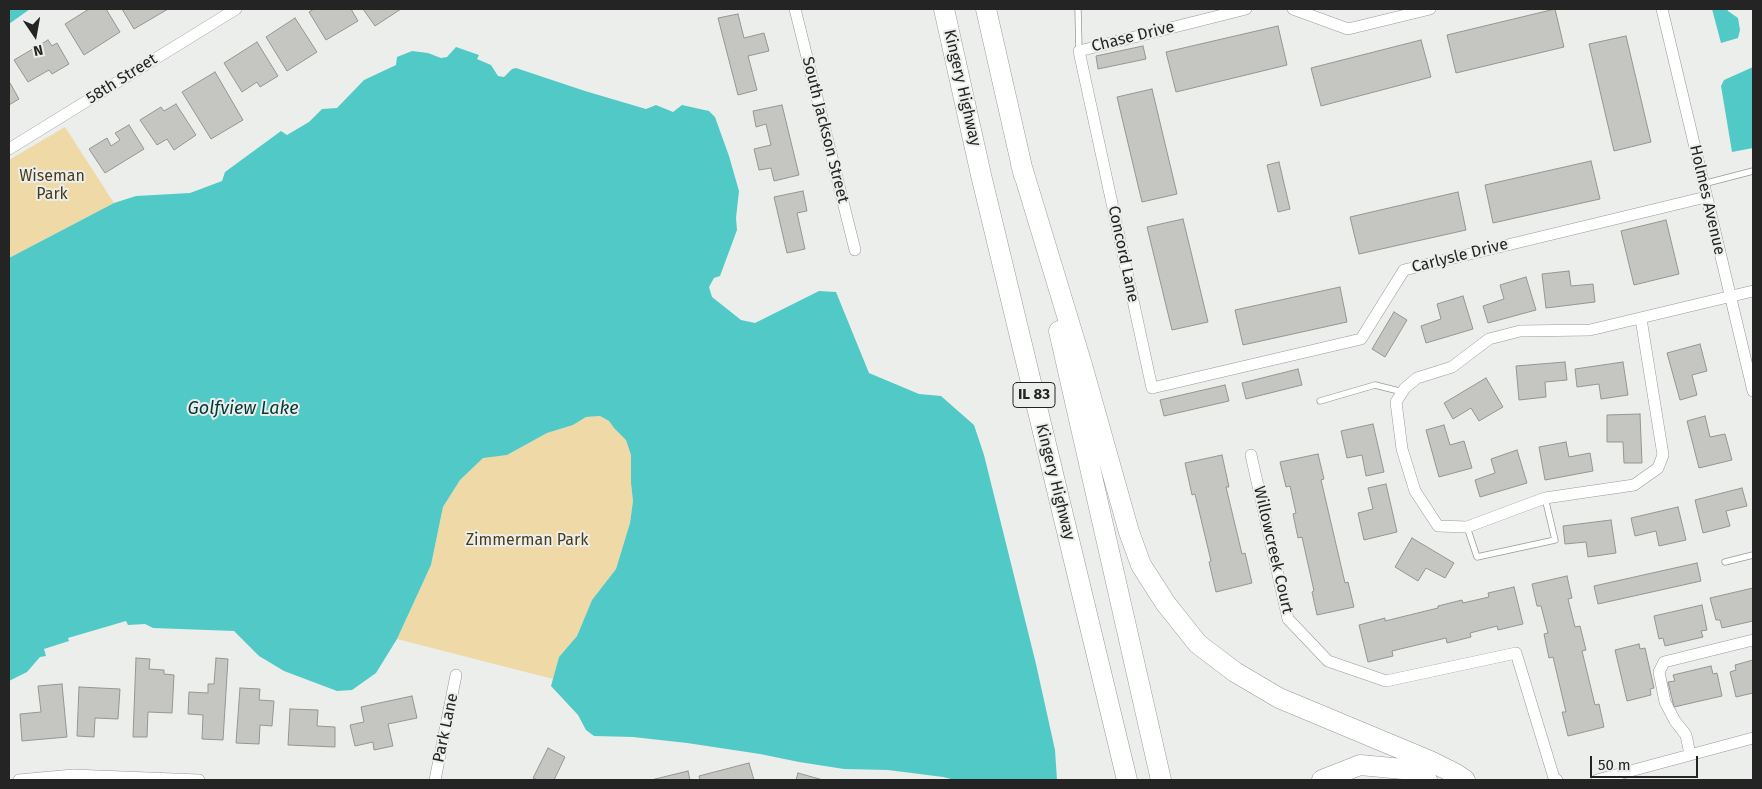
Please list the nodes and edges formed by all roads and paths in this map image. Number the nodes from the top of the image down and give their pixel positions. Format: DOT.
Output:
graph roads {
  1 [pos="236,9"];
  2 [pos="795,9"];
  3 [pos="944,9"];
  4 [pos="986,9"];
  5 [pos="1078,9"];
  6 [pos="1246,9"];
  7 [pos="1293,9"];
  8 [pos="1430,9"];
  9 [pos="1662,9"];
  10 [pos="1079,51"];
  11 [pos="9,148"];
  12 [pos="1021,164"];
  13 [pos="1753,171"];
  14 [pos="1703,184"];
  15 [pos="1706,196"];
  16 [pos="855,250"];
  17 [pos="1753,291"];
  18 [pos="1731,297"];
  19 [pos="1641,319"];
  20 [pos="1220,372"];
  21 [pos="1753,391"];
  22 [pos="1403,392"];
  23 [pos="1320,401"];
  24 [pos="1251,455"];
  25 [pos="1545,498"];
  26 [pos="1467,528"];
  27 [pos="1753,555"];
  28 [pos="1725,562"];
  29 [pos="1753,640"];
  30 [pos="456,675"];
  31 [pos="1753,738"];
  32 [pos="1690,754"];
  33 [pos="1555,779"];
  34 [pos="20,780"];
  35 [pos="199,780"];
  36 [pos="435,780"];
  37 [pos="1127,780"];
  38 [pos="1161,780"];
  39 [pos="1322,780"];
  40 [pos="1427,780"];
  41 [pos="1465,780"];
  42 [pos="1597,780"];
  1 -- 11 [label="street, 58th Street"];
  2 -- 16 [label="street, South Jackson Street"];
  3 -- 37 [label="highway, Kingery Highway / IL 83"];
  4 -- 12 [label="highway, IL 83"];
  5 -- 10 [label="lane"];
  6 -- 10 [label="street, Chase Drive"];
  7 -- 8 [label="street"];
  9 -- 14 [label="street, Holmes Avenue"];
  10 -- 20 [label="street, Concord Lane"];
  12 -- 38 [label="highway, IL 83"];
  12 -- 41 [label="highway"];
  13 -- 14 [label="lane"];
  14 -- 15 [label="street, Holmes Avenue"];
  15 -- 18 [label="street, Holmes Avenue"];
  15 -- 20 [label="street, Carlysle Drive"];
  17 -- 18 [label="street"];
  18 -- 19 [label="street"];
  18 -- 21 [label="street, Holmes Avenue"];
  19 -- 22 [label="street"];
  19 -- 25 [label="street"];
  22 -- 23 [label="lane"];
  22 -- 26 [label="street"];
  24 -- 33 [label="street, Willowcreek Court"];
  25 -- 26 [label="street"];
  25 -- 26 [label="lane"];
  27 -- 28 [label="lane"];
  29 -- 32 [label="street"];
  30 -- 36 [label="street, Park Lane"];
  31 -- 32 [label="street"];
  32 -- 42 [label="street"];
  34 -- 35 [label="street"];
  39 -- 40 [label="highway"];
}
